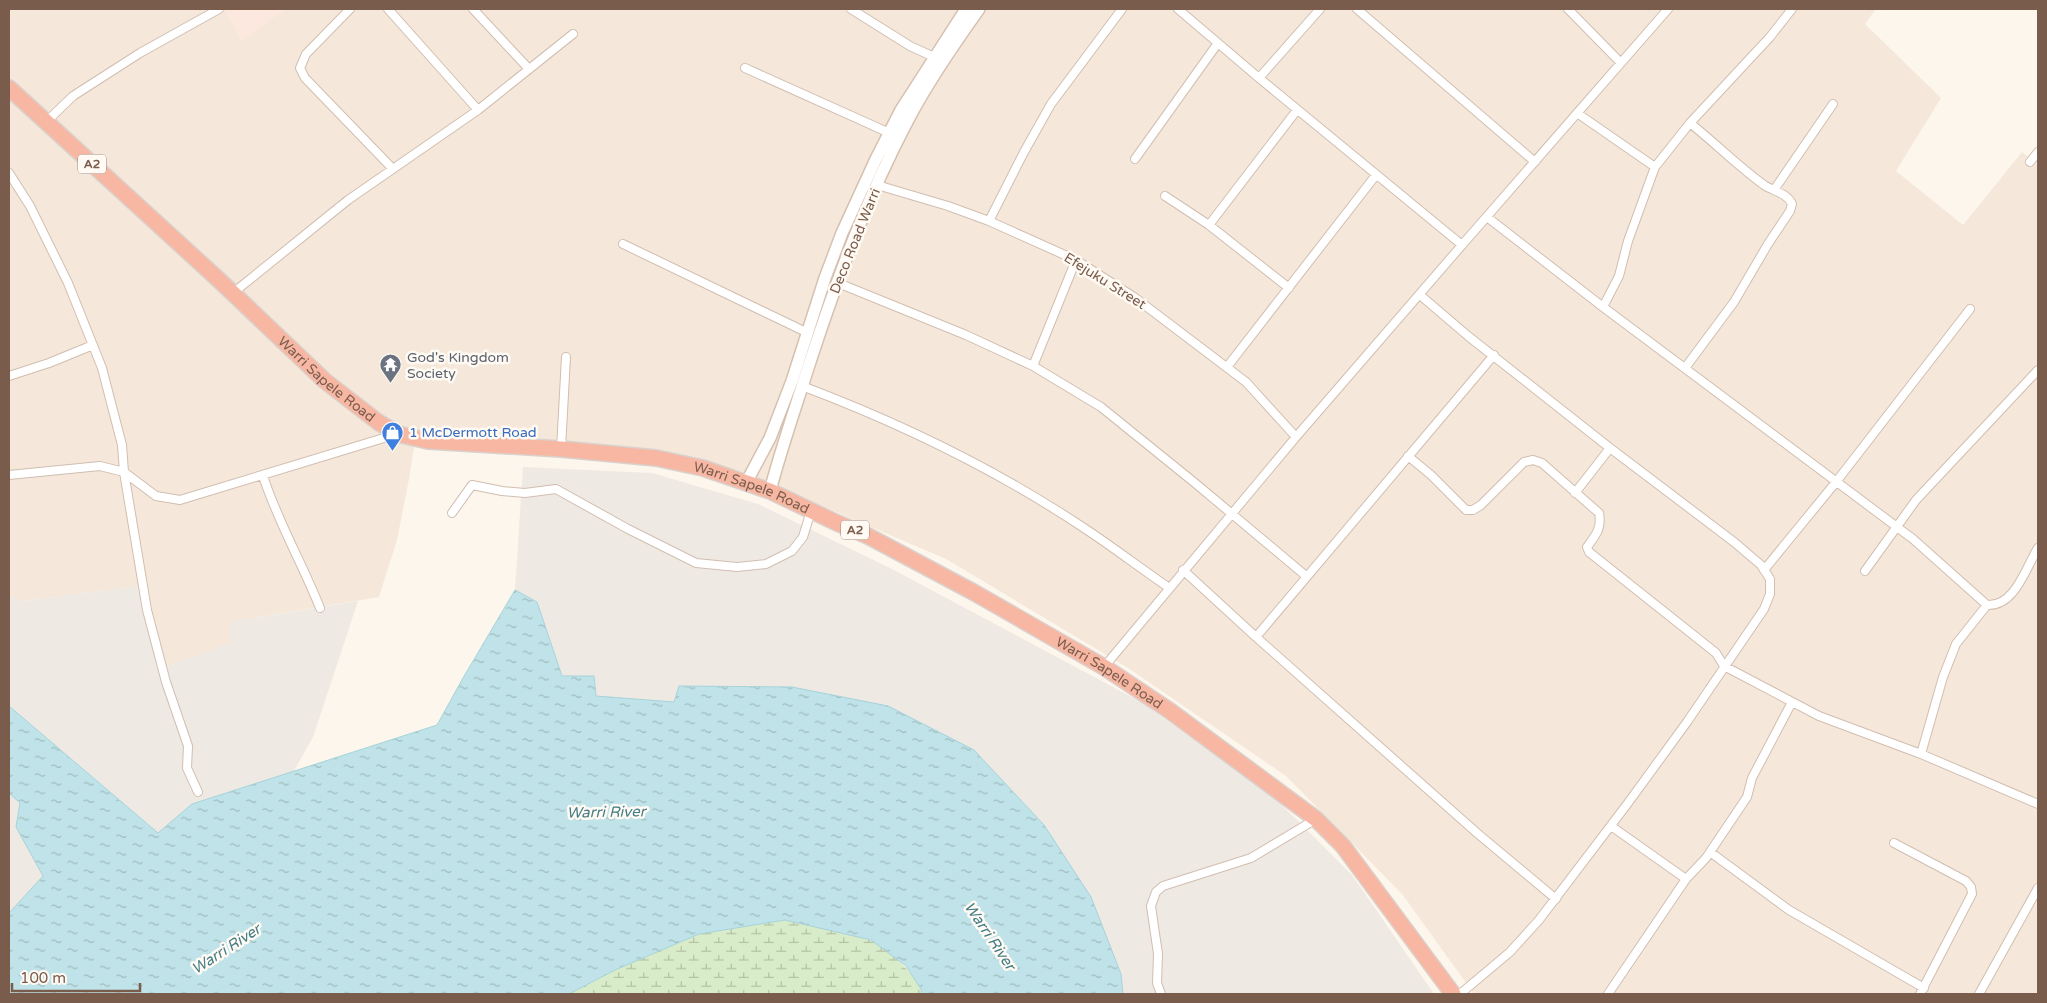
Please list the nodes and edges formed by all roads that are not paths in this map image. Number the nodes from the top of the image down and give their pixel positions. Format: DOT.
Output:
graph roads {
  1 [pos="219,9"];
  2 [pos="350,9"];
  3 [pos="388,9"];
  4 [pos="473,9"];
  5 [pos="851,9"];
  6 [pos="966,9"];
  7 [pos="979,9"];
  8 [pos="1122,9"];
  9 [pos="1178,9"];
  10 [pos="1320,9"];
  11 [pos="1357,9"];
  12 [pos="1568,9"];
  13 [pos="1668,9"];
  14 [pos="1792,9"];
  15 [pos="574,34"];
  16 [pos="1218,43"];
  17 [pos="934,57"];
  18 [pos="1621,63"];
  19 [pos="745,68"];
  20 [pos="529,69"];
  21 [pos="1259,78"];
  22 [pos="9,88"];
  23 [pos="1833,104"];
  24 [pos="478,110"];
  25 [pos="1297,110"];
  26 [pos="1577,113"];
  27 [pos="46,122"];
  28 [pos="1690,123"];
  29 [pos="894,135"];
  30 [pos="2038,152"];
  31 [pos="1135,159"];
  32 [pos="1535,162"];
  33 [pos="2030,162"];
  34 [pos="1656,166"];
  35 [pos="392,168"];
  36 [pos="9,172"];
  37 [pos="1376,175"];
  38 [pos="877,185"];
  39 [pos="1774,190"];
  40 [pos="1165,196"];
  41 [pos="1487,216"];
  42 [pos="990,222"];
  43 [pos="1209,225"];
  44 [pos="623,244"];
  45 [pos="1462,245"];
  46 [pos="1076,260"];
  47 [pos="838,283"];
  48 [pos="1289,288"];
  49 [pos="233,293"];
  50 [pos="1420,295"];
  51 [pos="1604,307"];
  52 [pos="1970,309"];
  53 [pos="808,333"];
  54 [pos="92,345"];
  55 [pos="1494,355"];
  56 [pos="566,357"];
  57 [pos="1033,366"];
  58 [pos="1227,367"];
  59 [pos="1685,368"];
  60 [pos="2038,370"];
  61 [pos="9,376"];
  62 [pos="802,386"];
  63 [pos="398,434"];
  64 [pos="1296,436"];
  65 [pos="1610,448"];
  66 [pos="560,449"];
  67 [pos="1408,456"];
  68 [pos="124,472"];
  69 [pos="9,475"];
  70 [pos="262,476"];
  71 [pos="1836,482"];
  72 [pos="746,484"];
  73 [pos="770,491"];
  74 [pos="1575,492"];
  75 [pos="810,511"];
  76 [pos="452,513"];
  77 [pos="1230,514"];
  78 [pos="1896,526"];
  79 [pos="2038,548"];
  80 [pos="1183,570"];
  81 [pos="1764,570"];
  82 [pos="1865,571"];
  83 [pos="1306,576"];
  84 [pos="1168,588"];
  85 [pos="1988,605"];
  86 [pos="320,608"];
  87 [pos="1256,637"];
  88 [pos="1724,666"];
  89 [pos="1104,667"];
  90 [pos="1792,702"];
  91 [pos="1921,754"];
  92 [pos="198,792"];
  93 [pos="2038,804"];
  94 [pos="1316,820"];
  95 [pos="1611,826"];
  96 [pos="1894,843"];
  97 [pos="1710,852"];
  98 [pos="1686,879"];
  99 [pos="2038,888"];
  100 [pos="1556,899"];
  101 [pos="1922,991"];
  102 [pos="1161,994"];
  103 [pos="1453,994"];
  104 [pos="1460,994"];
  105 [pos="1608,994"];
  106 [pos="1979,994"];
  1 -- 27 [label="street"];
  2 -- 35 [label="street"];
  3 -- 24 [label="street"];
  4 -- 20 [label="street"];
  5 -- 17 [label="street"];
  6 -- 17 [label="main road, Deco Road Warri"];
  7 -- 29 [label="main road, Deco Road Warri"];
  8 -- 42 [label="street"];
  9 -- 16 [label="street"];
  10 -- 21 [label="street"];
  11 -- 32 [label="street"];
  12 -- 18 [label="street"];
  13 -- 18 [label="street"];
  14 -- 28 [label="street"];
  15 -- 20 [label="street"];
  16 -- 21 [label="street"];
  16 -- 31 [label="street"];
  17 -- 29 [label="main road, Deco Road Warri"];
  18 -- 26 [label="street"];
  19 -- 29 [label="street"];
  20 -- 24 [label="street"];
  21 -- 25 [label="street"];
  22 -- 27 [label="highway, Warri Sapele Road / A2"];
  23 -- 39 [label="street"];
  24 -- 35 [label="street"];
  25 -- 37 [label="street"];
  25 -- 43 [label="street"];
  26 -- 32 [label="street"];
  26 -- 34 [label="street"];
  27 -- 49 [label="highway, Warri Sapele Road / A2"];
  28 -- 34 [label="street"];
  28 -- 39 [label="street"];
  29 -- 38 [label="main road, Deco Road Warri"];
  29 -- 53 [label="main road, Deco Road Warri"];
  30 -- 33 [label="street"];
  32 -- 41 [label="street"];
  34 -- 51 [label="street"];
  35 -- 49 [label="street"];
  36 -- 54 [label="street"];
  37 -- 45 [label="street"];
  37 -- 48 [label="street"];
  38 -- 42 [label="street, Efejuku Street"];
  38 -- 47 [label="main road, Deco Road Warri"];
  39 -- 59 [label="street"];
  40 -- 43 [label="street"];
  41 -- 45 [label="street"];
  41 -- 51 [label="street"];
  42 -- 46 [label="street, Efejuku Street"];
  43 -- 48 [label="street"];
  44 -- 53 [label="street"];
  45 -- 50 [label="street"];
  46 -- 57 [label="street"];
  46 -- 58 [label="street, Efejuku Street"];
  47 -- 57 [label="street"];
  47 -- 62 [label="main road, Deco Road Warri"];
  48 -- 58 [label="street"];
  49 -- 63 [label="highway, Warri Sapele Road / A2"];
  50 -- 55 [label="street"];
  50 -- 64 [label="street"];
  51 -- 59 [label="street"];
  52 -- 71 [label="street"];
  53 -- 72 [label="main road, Deco Road Warri"];
  54 -- 61 [label="street"];
  54 -- 68 [label="street"];
  55 -- 65 [label="street"];
  55 -- 67 [label="street"];
  56 -- 66 [label="street"];
  57 -- 77 [label="street"];
  58 -- 64 [label="street, Efejuku Street"];
  59 -- 71 [label="street"];
  60 -- 78 [label="street"];
  62 -- 73 [label="main road, Deco Road Warri"];
  62 -- 84 [label="street"];
  63 -- 66 [label="highway, Warri Sapele Road / A2"];
  63 -- 70 [label="street"];
  64 -- 77 [label="street"];
  65 -- 74 [label="street"];
  65 -- 81 [label="street"];
  66 -- 72 [label="highway, Warri Sapele Road / A2"];
  67 -- 74 [label="street"];
  67 -- 83 [label="street"];
  68 -- 69 [label="street"];
  68 -- 70 [label="street"];
  68 -- 92 [label="street"];
  70 -- 86 [label="street"];
  71 -- 78 [label="street"];
  71 -- 81 [label="street"];
  72 -- 73 [label="highway, Warri Sapele Road / A2"];
  73 -- 75 [label="highway, Warri Sapele Road / A2"];
  74 -- 88 [label="street"];
  75 -- 76 [label="street"];
  75 -- 89 [label="highway, Warri Sapele Road / A2"];
  77 -- 80 [label="street"];
  77 -- 83 [label="street"];
  78 -- 82 [label="street"];
  78 -- 85 [label="street"];
  79 -- 85 [label="street"];
  80 -- 84 [label="street"];
  80 -- 87 [label="street"];
  81 -- 88 [label="street"];
  83 -- 87 [label="street"];
  84 -- 89 [label="street"];
  85 -- 91 [label="street"];
  87 -- 100 [label="street"];
  88 -- 90 [label="street"];
  88 -- 95 [label="street"];
  89 -- 94 [label="highway, Warri Sapele Road / A2"];
  90 -- 91 [label="street"];
  90 -- 97 [label="street"];
  91 -- 93 [label="street"];
  94 -- 102 [label="street"];
  94 -- 103 [label="highway, Warri Sapele Road / A2"];
  95 -- 98 [label="street"];
  95 -- 100 [label="street"];
  96 -- 101 [label="street"];
  97 -- 98 [label="street"];
  97 -- 101 [label="street"];
  98 -- 105 [label="street"];
  99 -- 106 [label="street"];
  100 -- 104 [label="street"];
}
